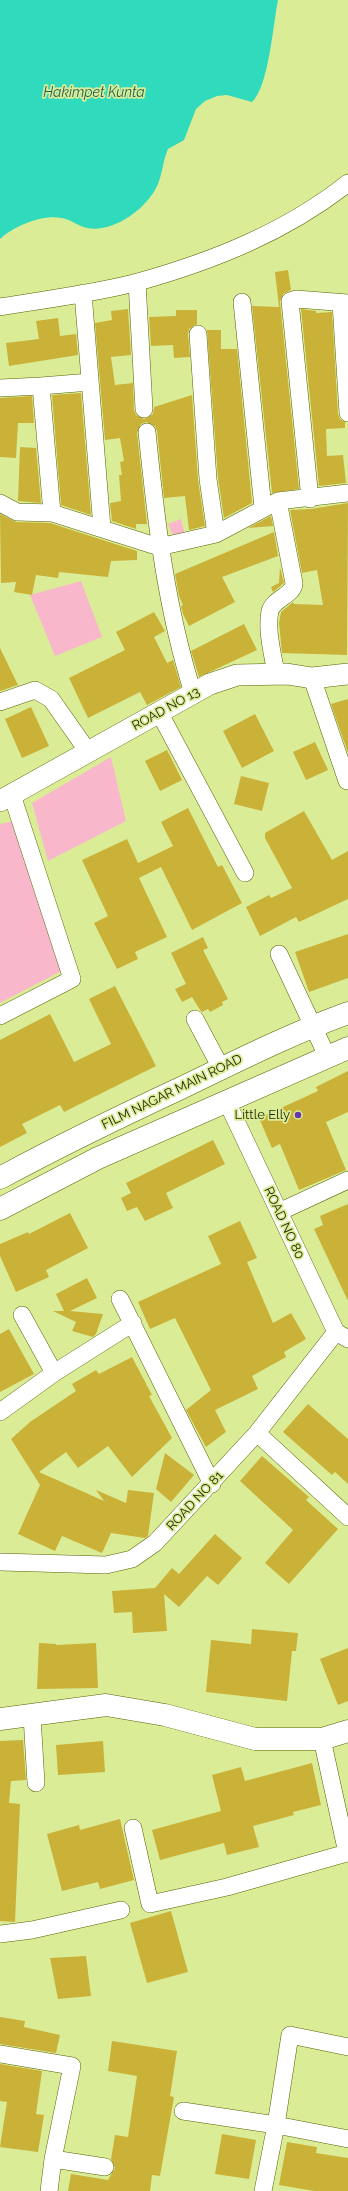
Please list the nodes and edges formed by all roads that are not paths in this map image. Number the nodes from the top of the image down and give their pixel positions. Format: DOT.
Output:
graph roads {
  1 [pos="348,183"];
  2 [pos="137,282"];
  3 [pos="83,293"];
  4 [pos="242,302"];
  5 [pos="345,303"];
  6 [pos="0,307"];
  7 [pos="198,334"];
  8 [pos="90,382"];
  9 [pos="41,386"];
  10 [pos="0,388"];
  11 [pos="144,409"];
  12 [pos="348,413"];
  13 [pos="147,432"];
  14 [pos="348,493"];
  15 [pos="310,498"];
  16 [pos="0,503"];
  17 [pos="271,505"];
  18 [pos="52,513"];
  19 [pos="102,528"];
  20 [pos="216,534"];
  21 [pos="159,547"];
  22 [pos="276,674"];
  23 [pos="348,674"];
  24 [pos="312,678"];
  25 [pos="193,693"];
  26 [pos="0,702"];
  27 [pos="159,712"];
  28 [pos="89,753"];
  29 [pos="347,781"];
  30 [pos="6,798"];
  31 [pos="245,873"];
  32 [pos="279,954"];
  33 [pos="348,1013"];
  34 [pos="0,1016"];
  35 [pos="195,1019"];
  36 [pos="312,1026"];
  37 [pos="348,1048"];
  38 [pos="327,1056"];
  39 [pos="221,1068"];
  40 [pos="227,1102"];
  41 [pos="0,1178"];
  42 [pos="348,1180"];
  43 [pos="0,1209"];
  44 [pos="278,1212"];
  45 [pos="120,1299"];
  46 [pos="22,1315"];
  47 [pos="133,1323"];
  48 [pos="342,1336"];
  49 [pos="54,1373"];
  50 [pos="0,1412"];
  51 [pos="256,1433"];
  52 [pos="212,1484"];
  53 [pos="348,1517"];
  54 [pos="0,1562"];
  55 [pos="32,1716"];
  56 [pos="0,1719"];
  57 [pos="348,1731"];
  58 [pos="322,1739"];
  59 [pos="36,1783"];
  60 [pos="133,1828"];
  61 [pos="121,1910"];
  62 [pos="0,1934"];
  63 [pos="348,2047"];
  64 [pos="0,2054"];
  65 [pos="183,2111"];
  66 [pos="276,2125"];
  67 [pos="348,2139"];
  68 [pos="53,2159"];
  69 [pos="105,2167"];
  70 [pos="49,2191"];
  71 [pos="263,2191"];
  1 -- 2 [label="street"];
  2 -- 3 [label="street"];
  2 -- 11 [label="street"];
  3 -- 6 [label="street"];
  3 -- 8 [label="street"];
  4 -- 17 [label="street"];
  5 -- 12 [label="street"];
  5 -- 15 [label="street"];
  7 -- 20 [label="street"];
  8 -- 9 [label="street"];
  8 -- 19 [label="street"];
  9 -- 10 [label="street"];
  9 -- 18 [label="street"];
  13 -- 21 [label="street"];
  14 -- 15 [label="street"];
  15 -- 17 [label="street"];
  16 -- 18 [label="street"];
  17 -- 20 [label="street"];
  17 -- 22 [label="street"];
  18 -- 19 [label="street"];
  19 -- 21 [label="street"];
  20 -- 21 [label="street"];
  21 -- 25 [label="street"];
  22 -- 24 [label="street, ROAD NO 13"];
  22 -- 25 [label="street, ROAD NO 13"];
  23 -- 24 [label="street, ROAD NO 13"];
  24 -- 29 [label="street"];
  25 -- 27 [label="street, ROAD NO 13"];
  26 -- 28 [label="street"];
  27 -- 28 [label="street, ROAD NO 13"];
  27 -- 31 [label="street"];
  28 -- 30 [label="street, ROAD NO 13"];
  30 -- 34 [label="street"];
  32 -- 36 [label="street"];
  33 -- 36 [label="main road, FILM NAGAR MAIN ROAD"];
  35 -- 39 [label="street"];
  36 -- 38 [label="street"];
  36 -- 39 [label="main road, FILM NAGAR MAIN ROAD"];
  37 -- 38 [label="main road"];
  38 -- 40 [label="main road"];
  39 -- 41 [label="main road, FILM NAGAR MAIN ROAD"];
  40 -- 43 [label="main road"];
  40 -- 44 [label="street, ROAD NO 80"];
  42 -- 44 [label="street"];
  44 -- 48 [label="street, ROAD NO 80"];
  45 -- 47 [label="street"];
  46 -- 49 [label="street"];
  47 -- 49 [label="street"];
  47 -- 52 [label="street"];
  48 -- 51 [label="street, ROAD NO 81"];
  49 -- 50 [label="street"];
  51 -- 52 [label="street, ROAD NO 81"];
  51 -- 53 [label="street"];
  52 -- 54 [label="street, ROAD NO 81"];
  55 -- 56 [label="main road"];
  55 -- 58 [label="main road"];
  55 -- 59 [label="street"];
  57 -- 58 [label="main road"];
  58 -- 60 [label="street"];
  61 -- 62 [label="street"];
  63 -- 66 [label="street"];
  64 -- 68 [label="street"];
  65 -- 66 [label="street"];
  66 -- 67 [label="street"];
  66 -- 71 [label="street"];
  68 -- 69 [label="street"];
  68 -- 70 [label="street"];
}
